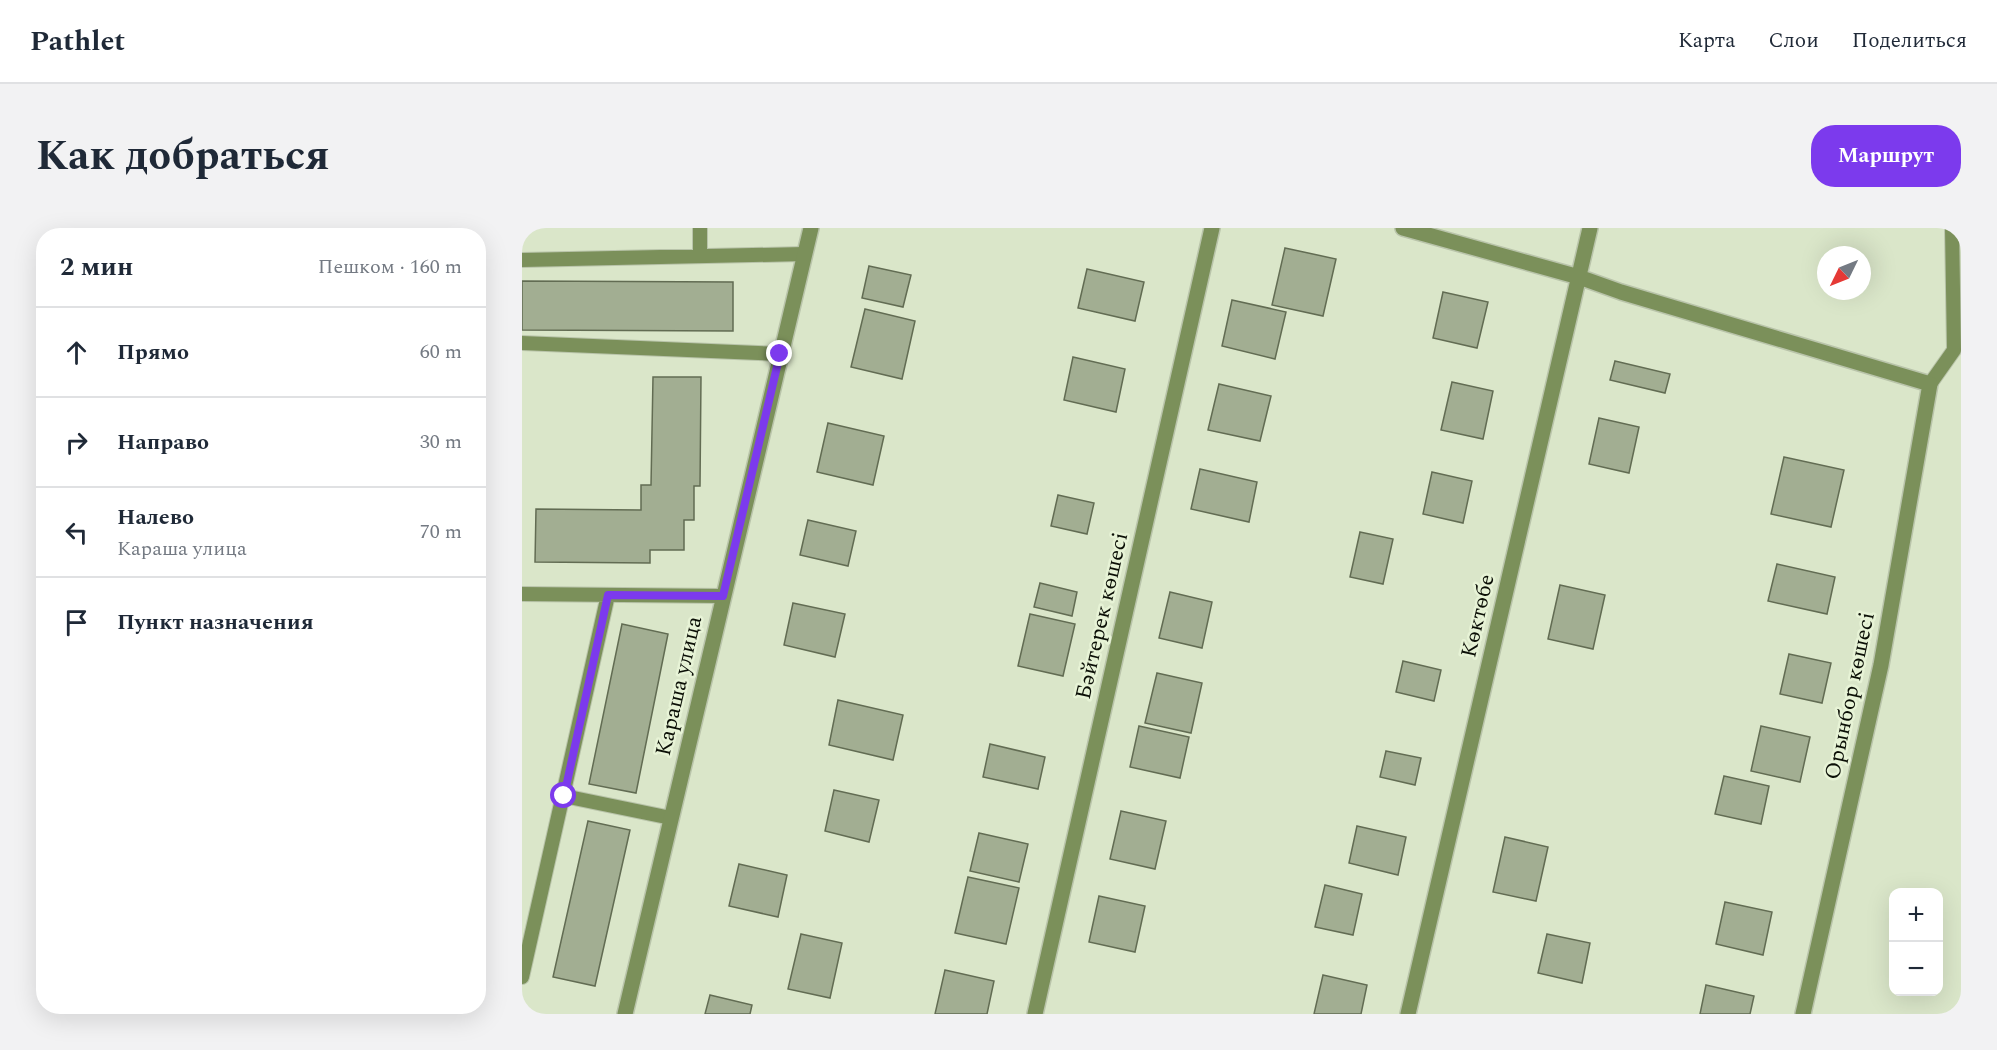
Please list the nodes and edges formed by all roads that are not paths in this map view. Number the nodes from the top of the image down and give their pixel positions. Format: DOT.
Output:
graph roads {
  1 [pos="700,228"];
  2 [pos="811,228"];
  3 [pos="1212,228"];
  4 [pos="1403,228"];
  5 [pos="1590,228"];
  6 [pos="1952,228"];
  7 [pos="804,254"];
  8 [pos="700,255"];
  9 [pos="522,260"];
  10 [pos="1579,277"];
  11 [pos="522,343"];
  12 [pos="780,354"];
  13 [pos="1930,384"];
  14 [pos="522,594"];
  15 [pos="608,595"];
  16 [pos="723,596"];
  17 [pos="564,796"];
  18 [pos="671,818"];
  19 [pos="522,977"];
  20 [pos="625,1014"];
  21 [pos="1035,1014"];
  22 [pos="1408,1014"];
  23 [pos="1803,1014"];
  1 -- 8 [label="lane"];
  2 -- 7 [label="street, Караша улица"];
  3 -- 21 [label="street, Бәйтерек көшесі"];
  4 -- 10 [label="street"];
  5 -- 10 [label="street, Көктөбе"];
  6 -- 13 [label="lane"];
  7 -- 8 [label="lane"];
  7 -- 12 [label="street, Караша улица"];
  8 -- 9 [label="lane"];
  10 -- 13 [label="street"];
  10 -- 22 [label="street, Көктөбе"];
  11 -- 12 [label="lane"];
  12 -- 16 [label="street, Караша улица"];
  13 -- 23 [label="street, Орынбор көшесі"];
  14 -- 15 [label="lane"];
  15 -- 16 [label="lane"];
  15 -- 17 [label="lane"];
  16 -- 18 [label="street, Караша улица"];
  17 -- 18 [label="lane"];
  17 -- 19 [label="lane"];
  18 -- 20 [label="street, Караша улица"];
}
